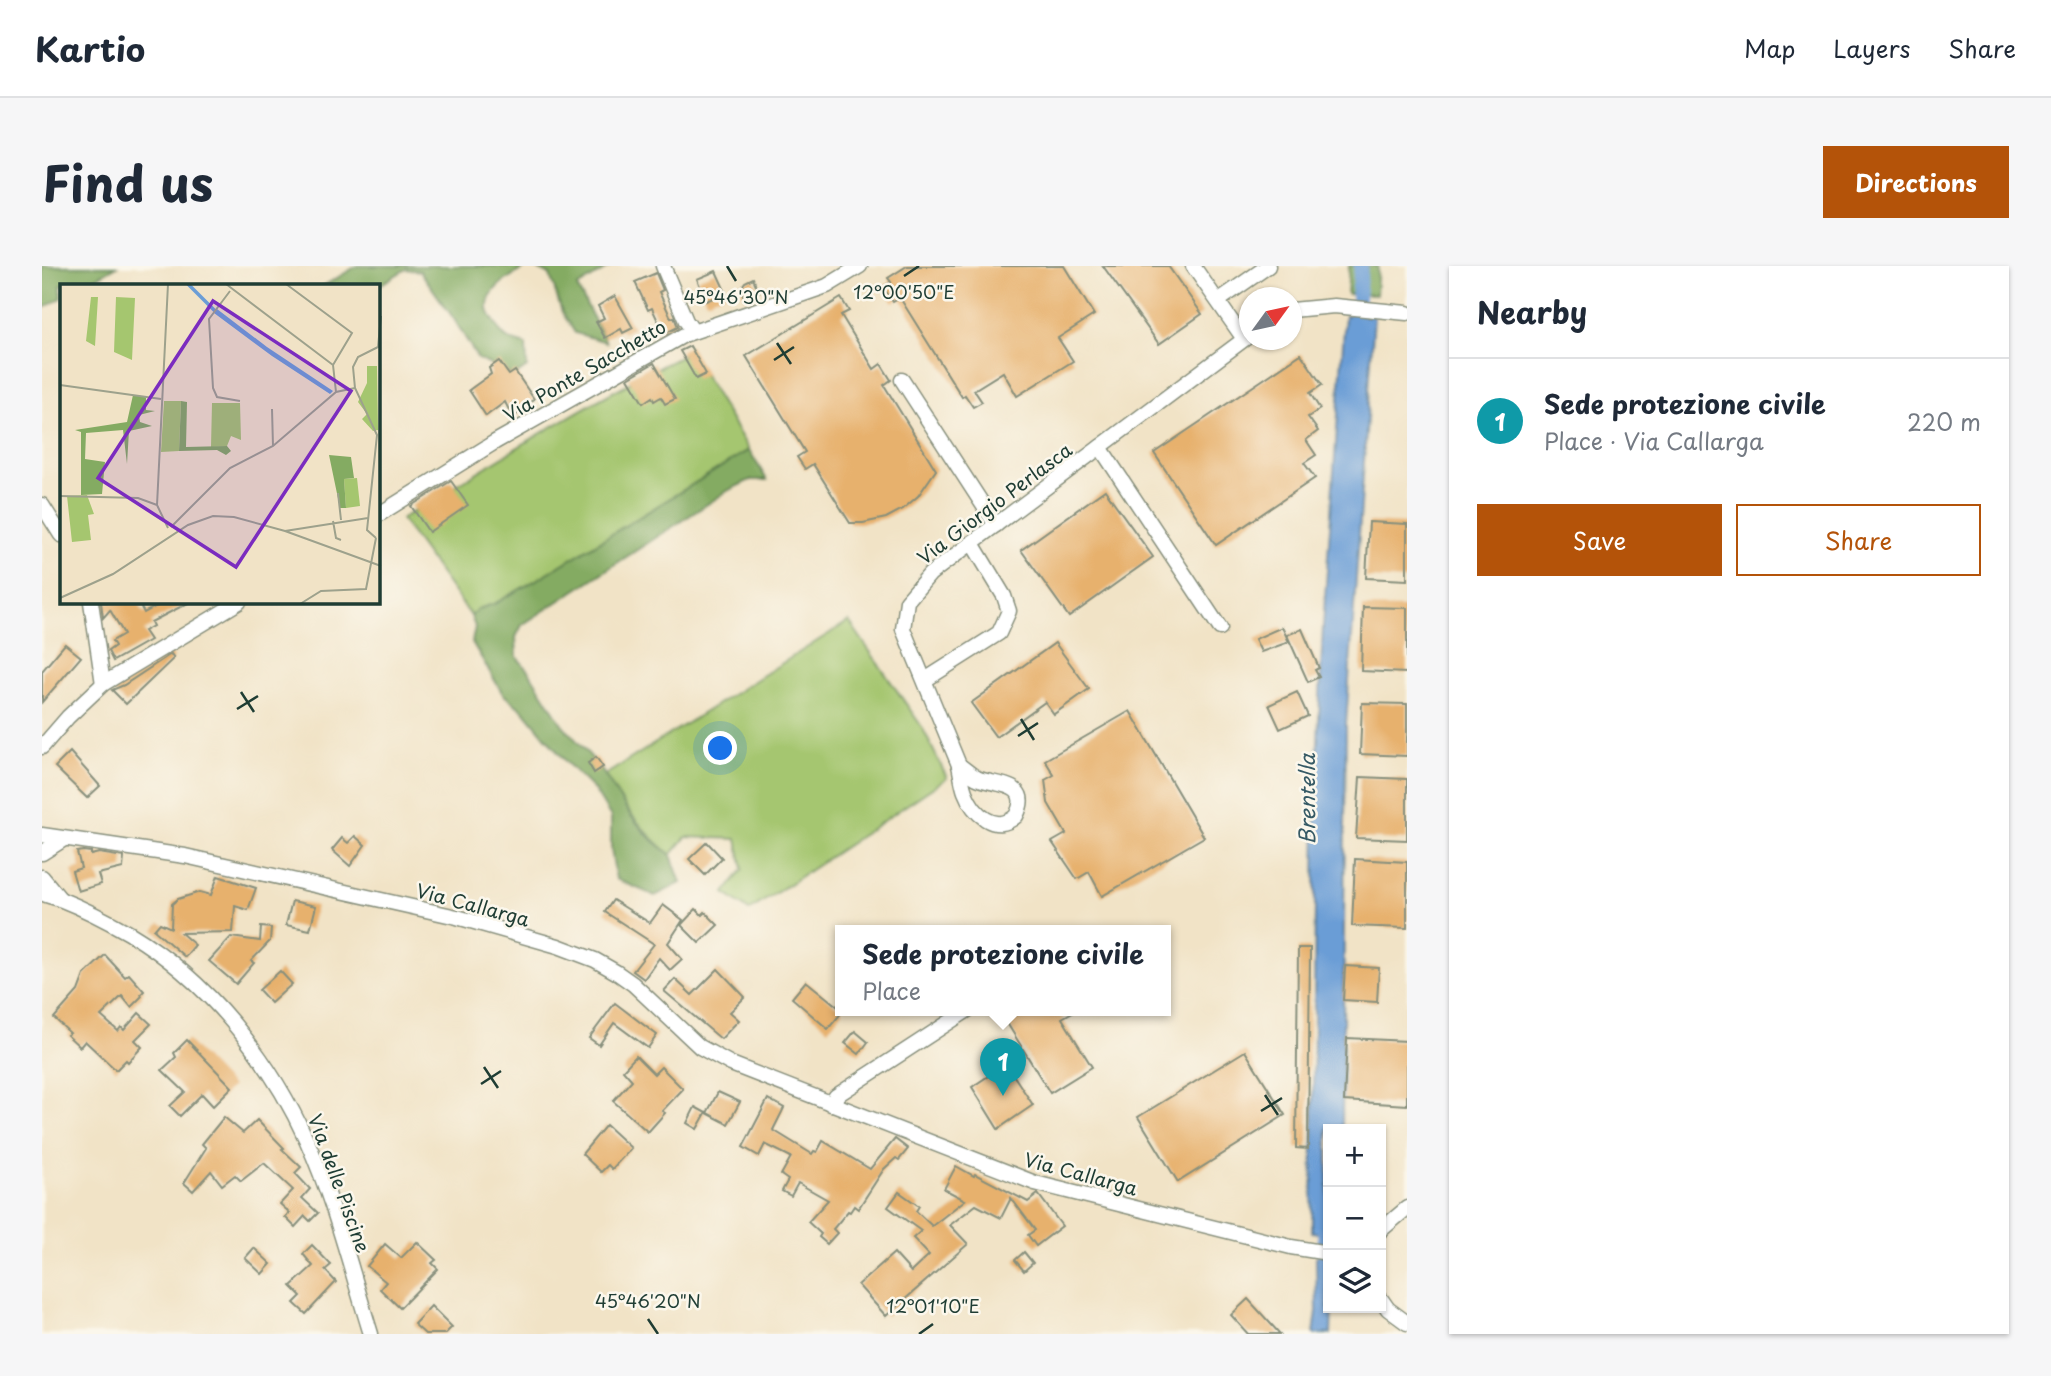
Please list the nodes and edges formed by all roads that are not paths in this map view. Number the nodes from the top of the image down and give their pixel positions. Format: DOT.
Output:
graph roads {
  1 [pos="663,266"];
  2 [pos="860,266"];
  3 [pos="1194,266"];
  4 [pos="1268,266"];
  5 [pos="1218,301"];
  6 [pos="1302,309"];
  7 [pos="1407,313"];
  8 [pos="1239,327"];
  9 [pos="693,331"];
  10 [pos="1239,343"];
  11 [pos="902,380"];
  12 [pos="1100,447"];
  13 [pos="42,505"];
  14 [pos="380,514"];
  15 [pos="996,525"];
  16 [pos="60,534"];
  17 [pos="972,543"];
  18 [pos="92,604"];
  19 [pos="236,604"];
  20 [pos="1220,628"];
  21 [pos="925,680"];
  22 [pos="103,684"];
  23 [pos="42,747"];
  24 [pos="959,765"];
  25 [pos="42,835"];
  26 [pos="64,839"];
  27 [pos="42,853"];
  28 [pos="42,877"];
  29 [pos="42,893"];
  30 [pos="60,899"];
  31 [pos="959,1016"];
  32 [pos="831,1104"];
  33 [pos="1407,1208"];
  34 [pos="1386,1226"];
  35 [pos="1323,1251"];
  36 [pos="1386,1306"];
  37 [pos="1407,1323"];
  38 [pos="371,1334"];
  1 -- 9 [label="street"];
  2 -- 9 [label="street, Via Ponte Sacchetto"];
  3 -- 5 [label="street"];
  4 -- 5 [label="street"];
  5 -- 8 [label="street"];
  6 -- 7 [label="street"];
  9 -- 14 [label="street, Via Ponte Sacchetto"];
  10 -- 12 [label="street, Via Giorgio Perlasca"];
  11 -- 15 [label="street"];
  12 -- 15 [label="street, Via Giorgio Perlasca"];
  12 -- 20 [label="street"];
  13 -- 16 [label="street"];
  15 -- 17 [label="street, Via Giorgio Perlasca"];
  17 -- 21 [label="street, Via Giorgio Perlasca"];
  17 -- 21 [label="street"];
  18 -- 22 [label="street"];
  19 -- 22 [label="street"];
  21 -- 24 [label="street, Via Giorgio Perlasca"];
  22 -- 23 [label="street"];
  24 -- 24 [label="street, Via Giorgio Perlasca"];
  25 -- 26 [label="street, Via Callarga"];
  26 -- 27 [label="street"];
  26 -- 32 [label="street, Via Callarga"];
  28 -- 30 [label="street, Via delle Piscine"];
  29 -- 30 [label="street, Via delle Piscine"];
  30 -- 38 [label="street, Via delle Piscine"];
  31 -- 32 [label="street"];
  32 -- 35 [label="street, Via Callarga"];
  33 -- 34 [label="street"];
  36 -- 37 [label="street"];
}
